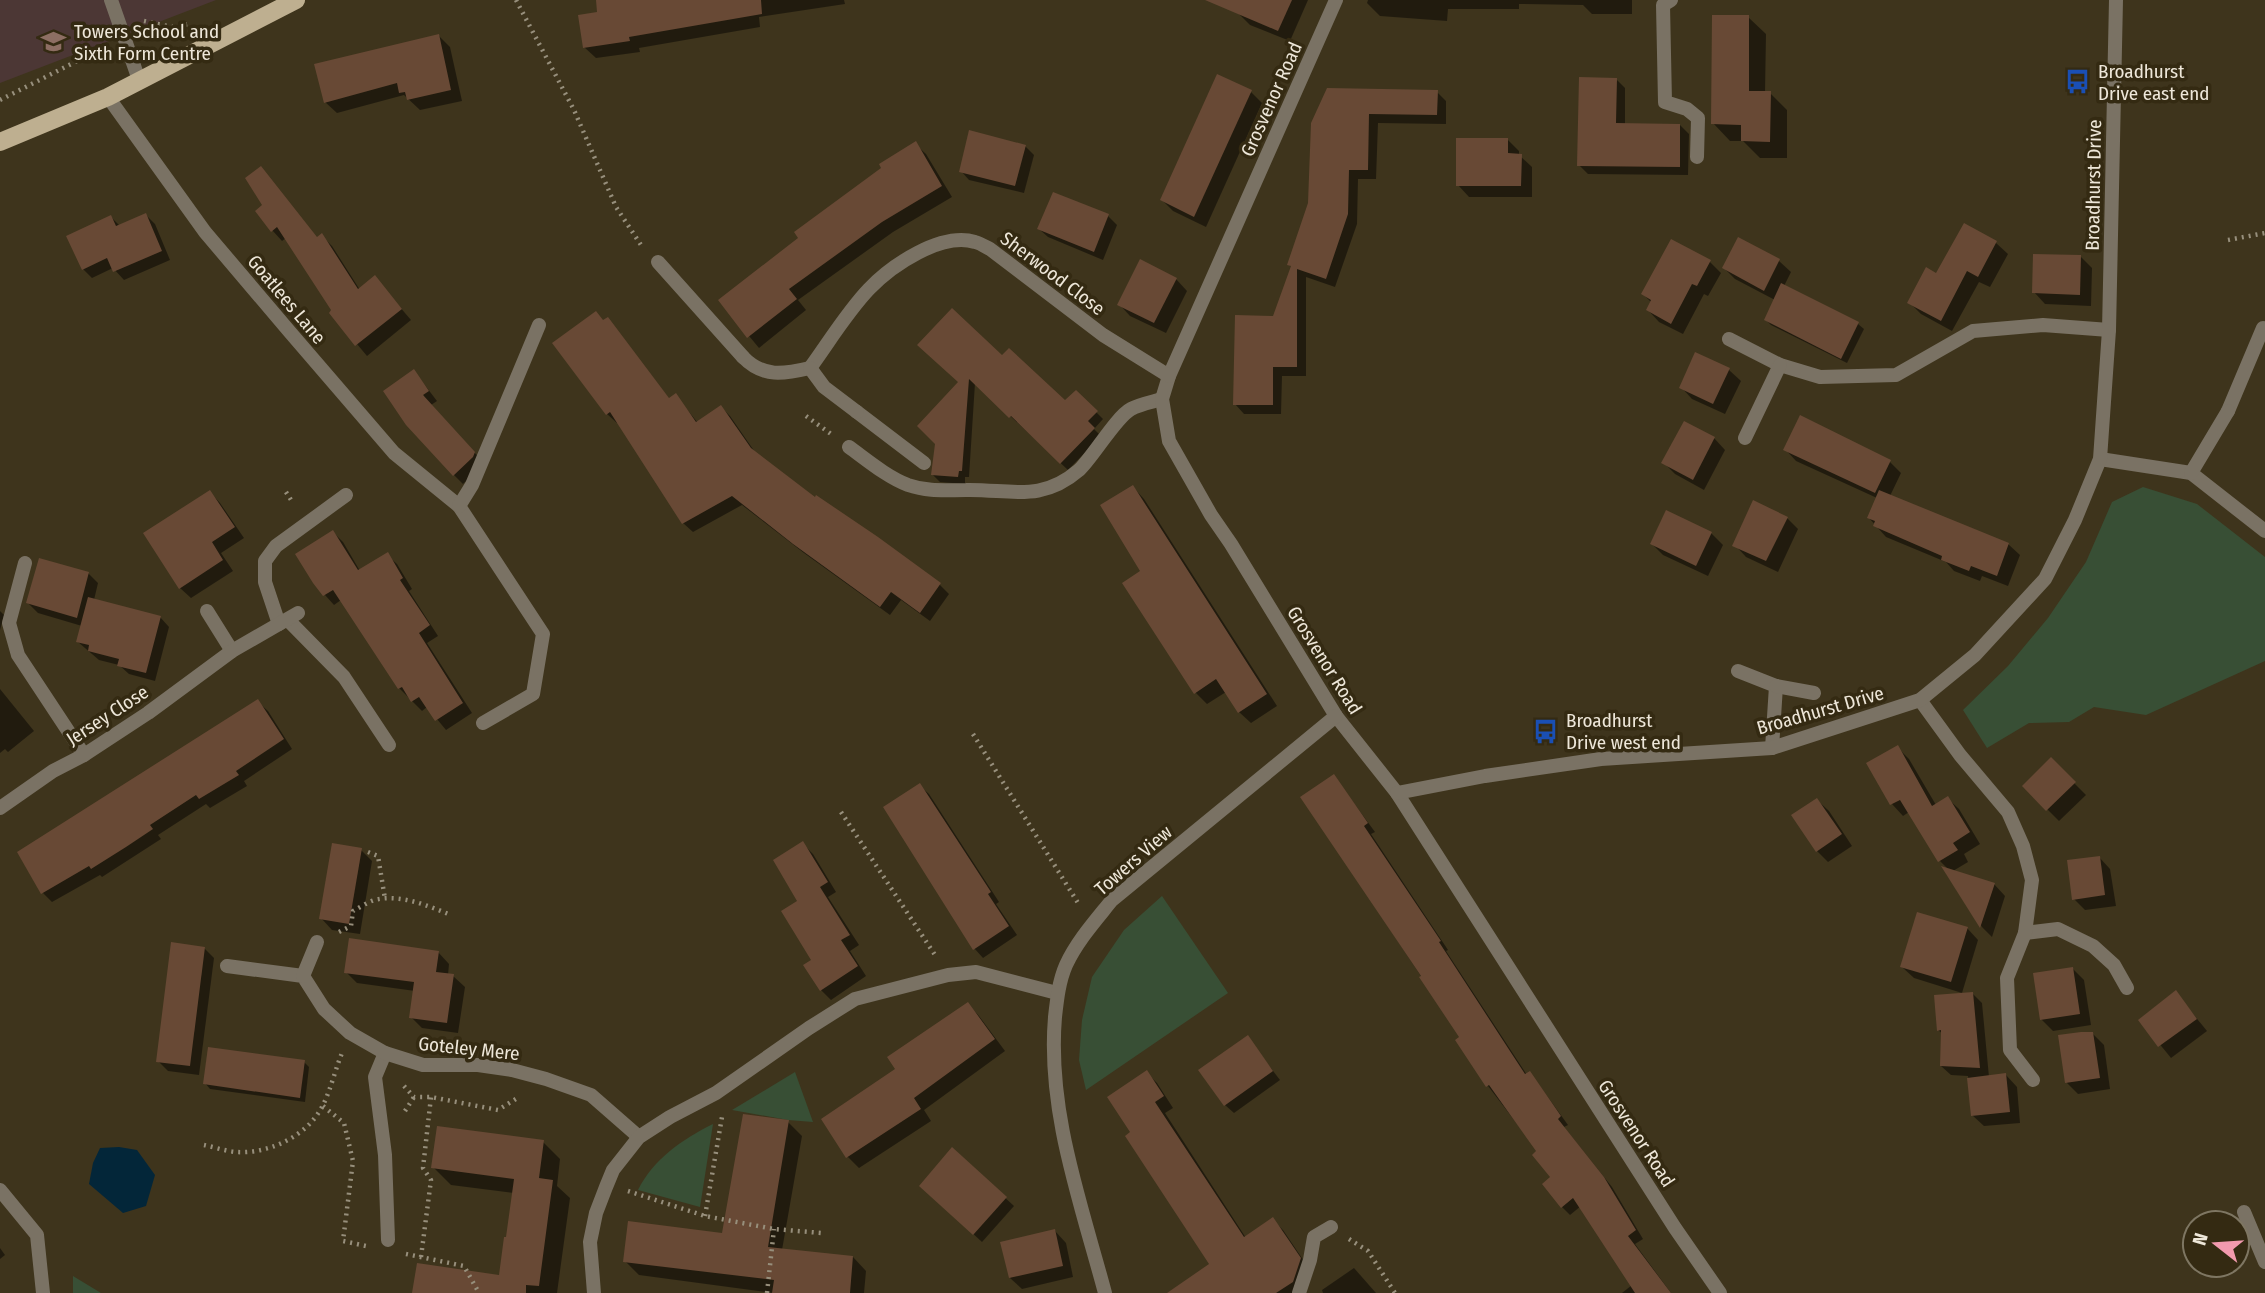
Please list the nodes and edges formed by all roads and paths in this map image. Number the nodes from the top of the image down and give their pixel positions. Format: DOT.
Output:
graph roads {
  1 [pos="111,0"];
  2 [pos="296,0"];
  3 [pos="516,0"];
  4 [pos="1336,0"];
  5 [pos="1671,0"];
  6 [pos="2116,0"];
  7 [pos="197,22"];
  8 [pos="121,28"];
  9 [pos="139,80"];
  10 [pos="108,97"];
  11 [pos="0,100"];
  12 [pos="0,142"];
  13 [pos="1698,157"];
  14 [pos="2265,233"];
  15 [pos="2228,240"];
  16 [pos="657,262"];
  17 [pos="538,325"];
  18 [pos="2263,328"];
  19 [pos="2109,330"];
  20 [pos="1729,339"];
  21 [pos="1780,365"];
  22 [pos="810,368"];
  23 [pos="1169,376"];
  24 [pos="1162,399"];
  25 [pos="1745,438"];
  26 [pos="849,447"];
  27 [pos="2100,459"];
  28 [pos="924,463"];
  29 [pos="2192,473"];
  30 [pos="346,495"];
  31 [pos="459,506"];
  32 [pos="2265,531"];
  33 [pos="25,563"];
  34 [pos="207,611"];
  35 [pos="288,619"];
  36 [pos="232,651"];
  37 [pos="1738,671"];
  38 [pos="1776,686"];
  39 [pos="1814,693"];
  40 [pos="1920,700"];
  41 [pos="1336,716"];
  42 [pos="483,723"];
  43 [pos="973,734"];
  44 [pos="389,745"];
  45 [pos="1772,748"];
  46 [pos="84,755"];
  47 [pos="1397,793"];
  48 [pos="0,808"];
  49 [pos="841,813"];
  50 [pos="368,852"];
  51 [pos="385,899"];
  52 [pos="451,915"];
  53 [pos="1092,925"];
  54 [pos="2025,933"];
  55 [pos="317,942"];
  56 [pos="227,966"];
  57 [pos="948,975"];
  58 [pos="303,976"];
  59 [pos="2127,988"];
  60 [pos="1057,993"];
  61 [pos="350,1033"];
  62 [pos="385,1053"];
  63 [pos="375,1077"];
  64 [pos="546,1079"];
  65 [pos="2033,1080"];
  66 [pos="716,1093"];
  67 [pos="431,1097"];
  68 [pos="323,1106"];
  69 [pos="639,1137"];
  70 [pos="204,1145"];
  71 [pos="606,1187"];
  72 [pos="0,1190"];
  73 [pos="705,1216"];
  74 [pos="1331,1227"];
  75 [pos="2251,1228"];
  76 [pos="774,1229"];
  77 [pos="822,1233"];
  78 [pos="384,1245"];
  79 [pos="421,1257"];
  80 [pos="2264,1258"];
  81 [pos="43,1293"];
  82 [pos="479,1293"];
  83 [pos="594,1293"];
  84 [pos="767,1293"];
  85 [pos="1105,1293"];
  86 [pos="1299,1293"];
  87 [pos="1395,1293"];
  88 [pos="1720,1293"];
  1 -- 8 [label="street"];
  2 -- 9 [label="main road"];
  3 -- 16 [label="path"];
  4 -- 23 [label="street, Grosvenor Road"];
  5 -- 13 [label="street"];
  6 -- 19 [label="street, Broadhurst Drive"];
  7 -- 8 [label="path"];
  8 -- 9 [label="street"];
  8 -- 11 [label="path"];
  9 -- 10 [label="main road"];
  10 -- 12 [label="main road"];
  10 -- 31 [label="street, Goatlees Lane"];
  14 -- 15 [label="path"];
  16 -- 22 [label="street"];
  17 -- 31 [label="street"];
  18 -- 29 [label="street"];
  19 -- 21 [label="street"];
  19 -- 27 [label="street, Broadhurst Drive"];
  20 -- 21 [label="street"];
  21 -- 25 [label="street"];
  22 -- 23 [label="street, Sherwood Close"];
  22 -- 28 [label="street"];
  23 -- 24 [label="street, Grosvenor Road"];
  24 -- 26 [label="street"];
  24 -- 41 [label="street, Grosvenor Road"];
  27 -- 29 [label="street"];
  27 -- 40 [label="street, Broadhurst Drive"];
  29 -- 32 [label="street"];
  30 -- 35 [label="street"];
  31 -- 42 [label="street, Goatlees Lane"];
  33 -- 46 [label="street"];
  34 -- 36 [label="street"];
  35 -- 36 [label="street, Jersey Close"];
  35 -- 44 [label="street"];
  36 -- 46 [label="street, Jersey Close"];
  37 -- 38 [label="street"];
  38 -- 39 [label="street"];
  38 -- 45 [label="street"];
  40 -- 45 [label="street, Broadhurst Drive"];
  40 -- 54 [label="street"];
  41 -- 47 [label="street, Grosvenor Road"];
  41 -- 53 [label="street, Towers View"];
  43 -- 53 [label="path"];
  45 -- 47 [label="street, Broadhurst Drive"];
  46 -- 48 [label="street, Jersey Close"];
  47 -- 88 [label="street, Grosvenor Road"];
  49 -- 57 [label="path"];
  50 -- 51 [label="path"];
  51 -- 52 [label="path"];
  51 -- 55 [label="path"];
  53 -- 60 [label="street, Towers View"];
  54 -- 59 [label="street"];
  54 -- 65 [label="street"];
  55 -- 58 [label="street"];
  56 -- 58 [label="street"];
  57 -- 60 [label="street"];
  57 -- 66 [label="street"];
  58 -- 61 [label="street, Goteley Mere"];
  60 -- 85 [label="street, Towers View"];
  61 -- 62 [label="street, Goteley Mere"];
  61 -- 68 [label="path"];
  62 -- 63 [label="street"];
  62 -- 64 [label="street, Goteley Mere"];
  63 -- 67 [label="path"];
  63 -- 78 [label="street"];
  64 -- 67 [label="path"];
  64 -- 69 [label="street, Goteley Mere"];
  66 -- 69 [label="street"];
  66 -- 73 [label="path"];
  67 -- 79 [label="path"];
  68 -- 70 [label="path"];
  68 -- 78 [label="path"];
  69 -- 71 [label="street"];
  71 -- 73 [label="path"];
  71 -- 83 [label="street"];
  72 -- 81 [label="street"];
  73 -- 76 [label="path"];
  74 -- 86 [label="street"];
  74 -- 87 [label="path"];
  75 -- 80 [label="street"];
  76 -- 77 [label="path"];
  76 -- 84 [label="path"];
  78 -- 79 [label="path"];
  79 -- 82 [label="path"];
}
